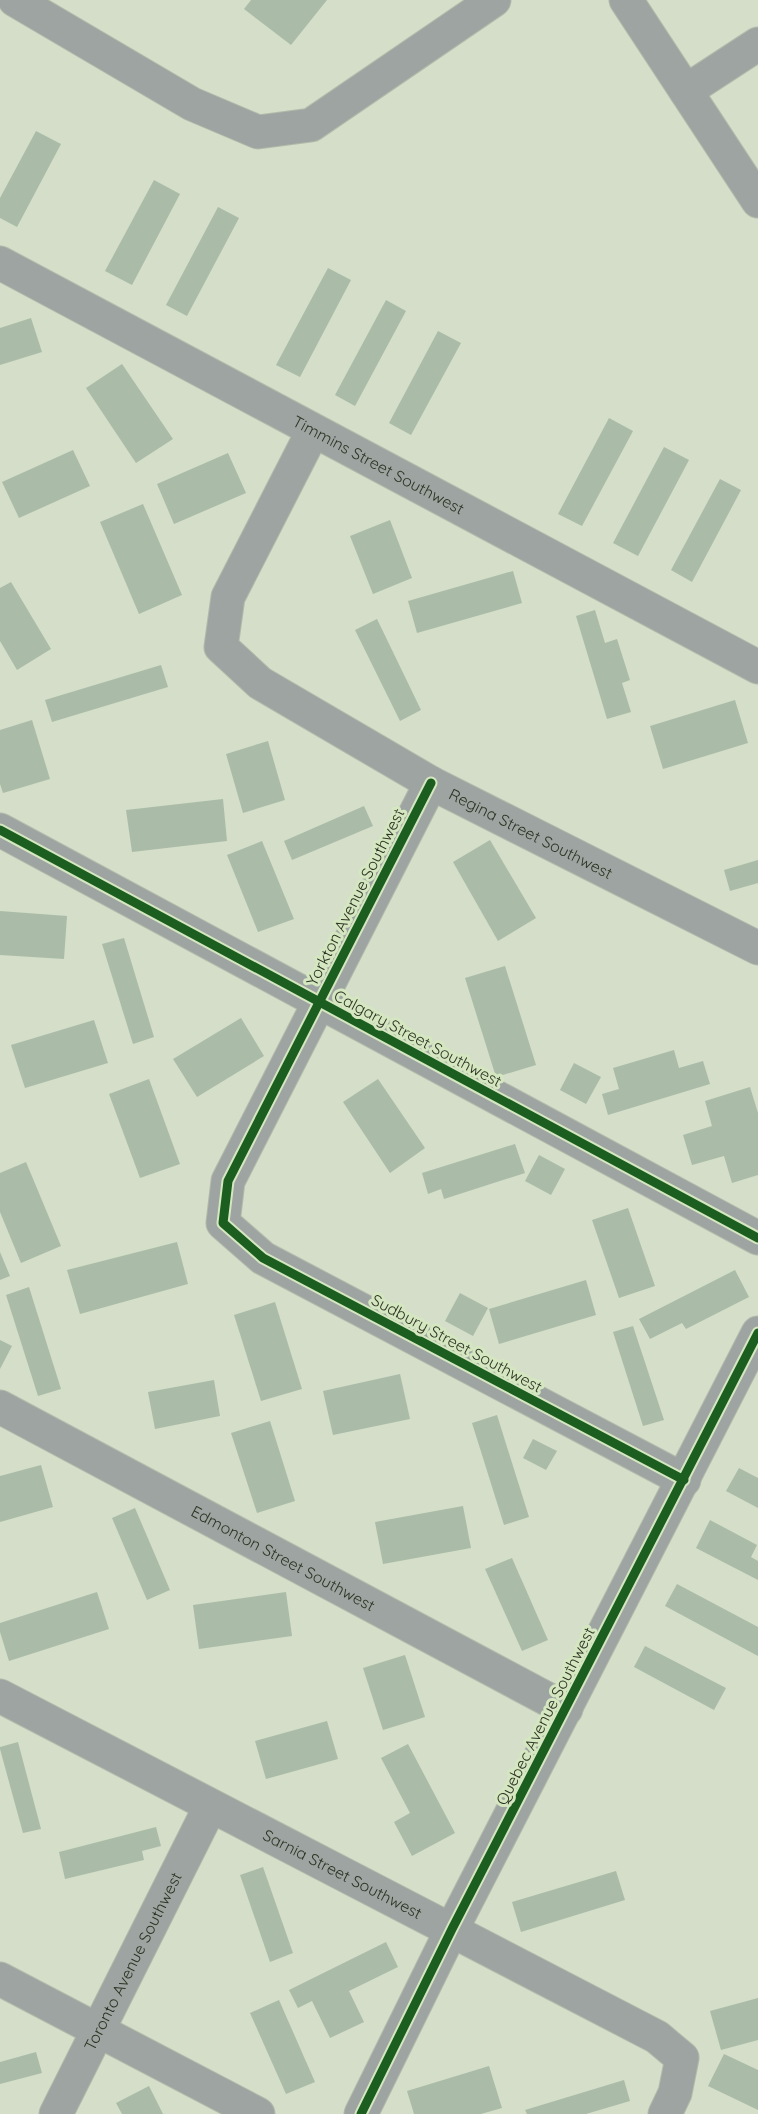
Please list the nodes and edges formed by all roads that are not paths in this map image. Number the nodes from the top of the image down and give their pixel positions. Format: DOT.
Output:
graph roads {
  1 [pos="15,0"];
  2 [pos="494,0"];
  3 [pos="626,0"];
  4 [pos="758,44"];
  5 [pos="686,91"];
  6 [pos="753,182"];
  7 [pos="0,263"];
  8 [pos="313,431"];
  9 [pos="758,668"];
  10 [pos="431,783"];
  11 [pos="0,830"];
  12 [pos="758,948"];
  13 [pos="318,1002"];
  14 [pos="223,1223"];
  15 [pos="758,1238"];
  16 [pos="758,1333"];
  17 [pos="0,1407"];
  18 [pos="684,1480"];
  19 [pos="0,1695"];
  20 [pos="566,1709"];
  21 [pos="210,1807"];
  22 [pos="452,1929"];
  23 [pos="0,1979"];
  24 [pos="98,2030"];
  25 [pos="56,2114"];
  26 [pos="258,2114"];
  27 [pos="361,2114"];
  28 [pos="665,2114"];
  1 -- 2 [label="street"];
  3 -- 5 [label="street"];
  4 -- 5 [label="street"];
  5 -- 6 [label="street"];
  7 -- 8 [label="street, Timmins Street Southwest"];
  8 -- 9 [label="street, Timmins Street Southwest"];
  8 -- 10 [label="street, Regina Street Southwest"];
  10 -- 12 [label="street, Regina Street Southwest"];
  10 -- 13 [label="street, Yorkton Avenue Southwest"];
  11 -- 13 [label="street, Calgary Street Southwest"];
  13 -- 14 [label="street, Yorkton Avenue Southwest"];
  13 -- 15 [label="street, Calgary Street Southwest"];
  14 -- 18 [label="street, Sudbury Street Southwest"];
  16 -- 18 [label="street, Quebec Avenue Southwest"];
  17 -- 20 [label="street, Edmonton Street Southwest"];
  18 -- 20 [label="street, Quebec Avenue Southwest"];
  19 -- 21 [label="street, Sarnia Street Southwest"];
  20 -- 22 [label="street, Quebec Avenue Southwest"];
  21 -- 22 [label="street, Sarnia Street Southwest"];
  21 -- 24 [label="street, Toronto Avenue Southwest"];
  22 -- 27 [label="street, Quebec Avenue Southwest"];
  22 -- 28 [label="street, Sarnia Street Southwest"];
  23 -- 24 [label="street"];
  24 -- 25 [label="street, Toronto Avenue Southwest"];
  24 -- 26 [label="street"];
}
